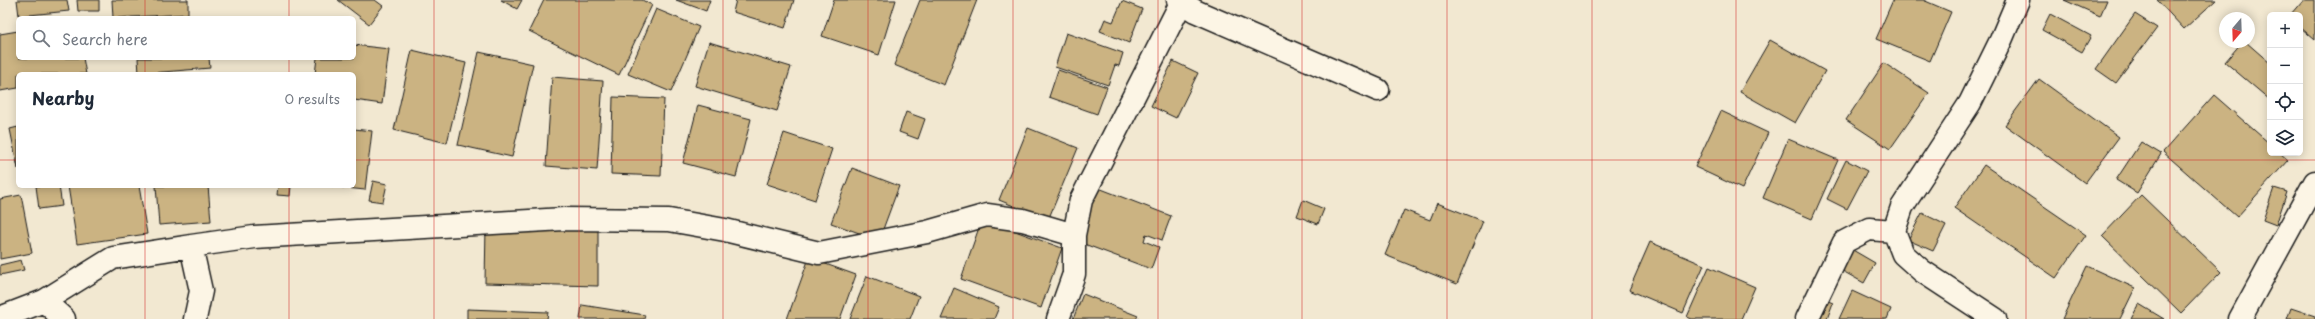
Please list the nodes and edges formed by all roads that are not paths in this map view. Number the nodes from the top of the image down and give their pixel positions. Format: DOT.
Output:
graph roads {
  1 [pos="2018,0"];
  2 [pos="1180,1"];
  3 [pos="1378,90"];
  4 [pos="2315,182"];
  5 [pos="1894,231"];
  6 [pos="1074,235"];
  7 [pos="191,246"];
  8 [pos="44,301"];
  9 [pos="0,318"];
  10 [pos="64,319"];
  11 [pos="195,319"];
  12 [pos="1058,319"];
  13 [pos="1807,319"];
  14 [pos="1995,319"];
  15 [pos="2240,319"];
  1 -- 5 [label="street"];
  2 -- 3 [label="street"];
  2 -- 6 [label="street"];
  4 -- 15 [label="street"];
  5 -- 13 [label="street"];
  5 -- 14 [label="street"];
  6 -- 7 [label="street"];
  6 -- 12 [label="street"];
  7 -- 8 [label="street"];
  7 -- 11 [label="street"];
  8 -- 9 [label="street"];
  8 -- 10 [label="street"];
}
